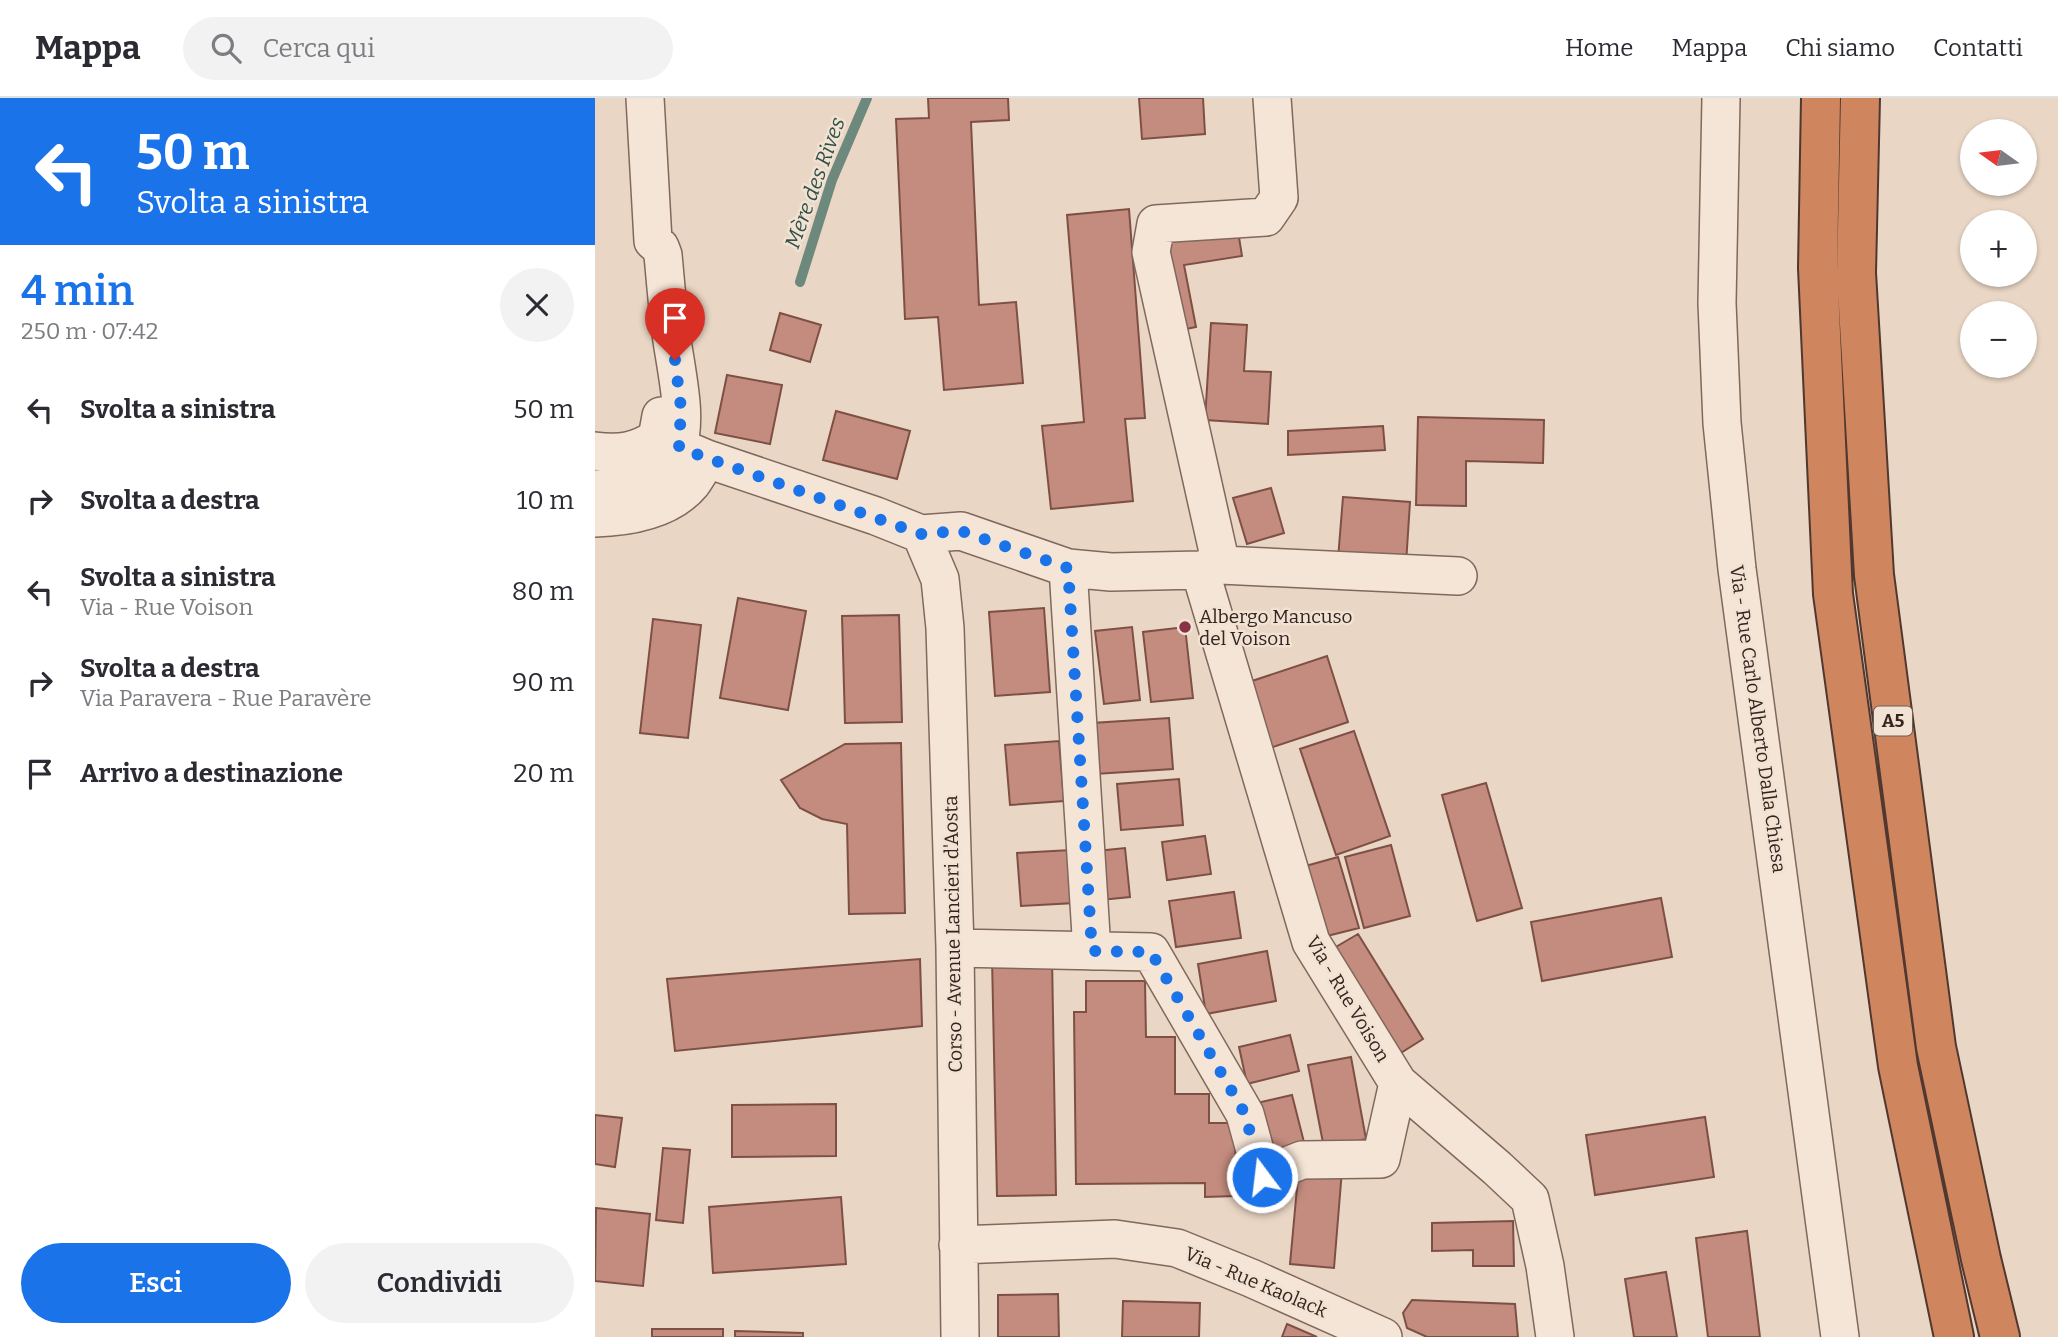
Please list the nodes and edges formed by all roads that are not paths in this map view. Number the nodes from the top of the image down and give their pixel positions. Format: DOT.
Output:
graph roads {
  1 [pos="645,98"];
  2 [pos="1272,98"];
  3 [pos="1721,98"];
  4 [pos="1821,98"];
  5 [pos="1860,98"];
  6 [pos="681,449"];
  7 [pos="595,452"];
  8 [pos="595,489"];
  9 [pos="606,518"];
  10 [pos="921,534"];
  11 [pos="1210,567"];
  12 [pos="1068,568"];
  13 [pos="1458,576"];
  14 [pos="955,948"];
  15 [pos="1092,951"];
  16 [pos="1398,1083"];
  17 [pos="958,1245"];
  18 [pos="960,1337"];
  19 [pos="1383,1337"];
  20 [pos="1555,1337"];
  21 [pos="1840,1337"];
  22 [pos="1954,1337"];
  23 [pos="2000,1337"];
  1 -- 6 [label="street"];
  2 -- 11 [label="street, Via - Rue Voison"];
  3 -- 21 [label="street, Via - Rue Carlo Alberto Dalla Chiesa"];
  4 -- 22 [label="highway, A5"];
  5 -- 23 [label="highway, A5"];
  6 -- 7 [label="street"];
  6 -- 8 [label="street"];
  6 -- 9 [label="street"];
  6 -- 10 [label="street"];
  10 -- 12 [label="street"];
  10 -- 14 [label="street, Corso - Avenue Lancieri d'Aosta"];
  11 -- 12 [label="street"];
  11 -- 13 [label="street"];
  11 -- 16 [label="street, Via - Rue Voison"];
  12 -- 15 [label="street"];
  14 -- 15 [label="street"];
  14 -- 17 [label="street, Corso - Avenue Lancieri d'Aosta"];
  15 -- 16 [label="street"];
  16 -- 20 [label="street, Via - Rue Voison"];
  17 -- 18 [label="street, Corso - Avenue Lancieri d'Aosta"];
  17 -- 19 [label="street, Via - Rue Kaolack"];
}
